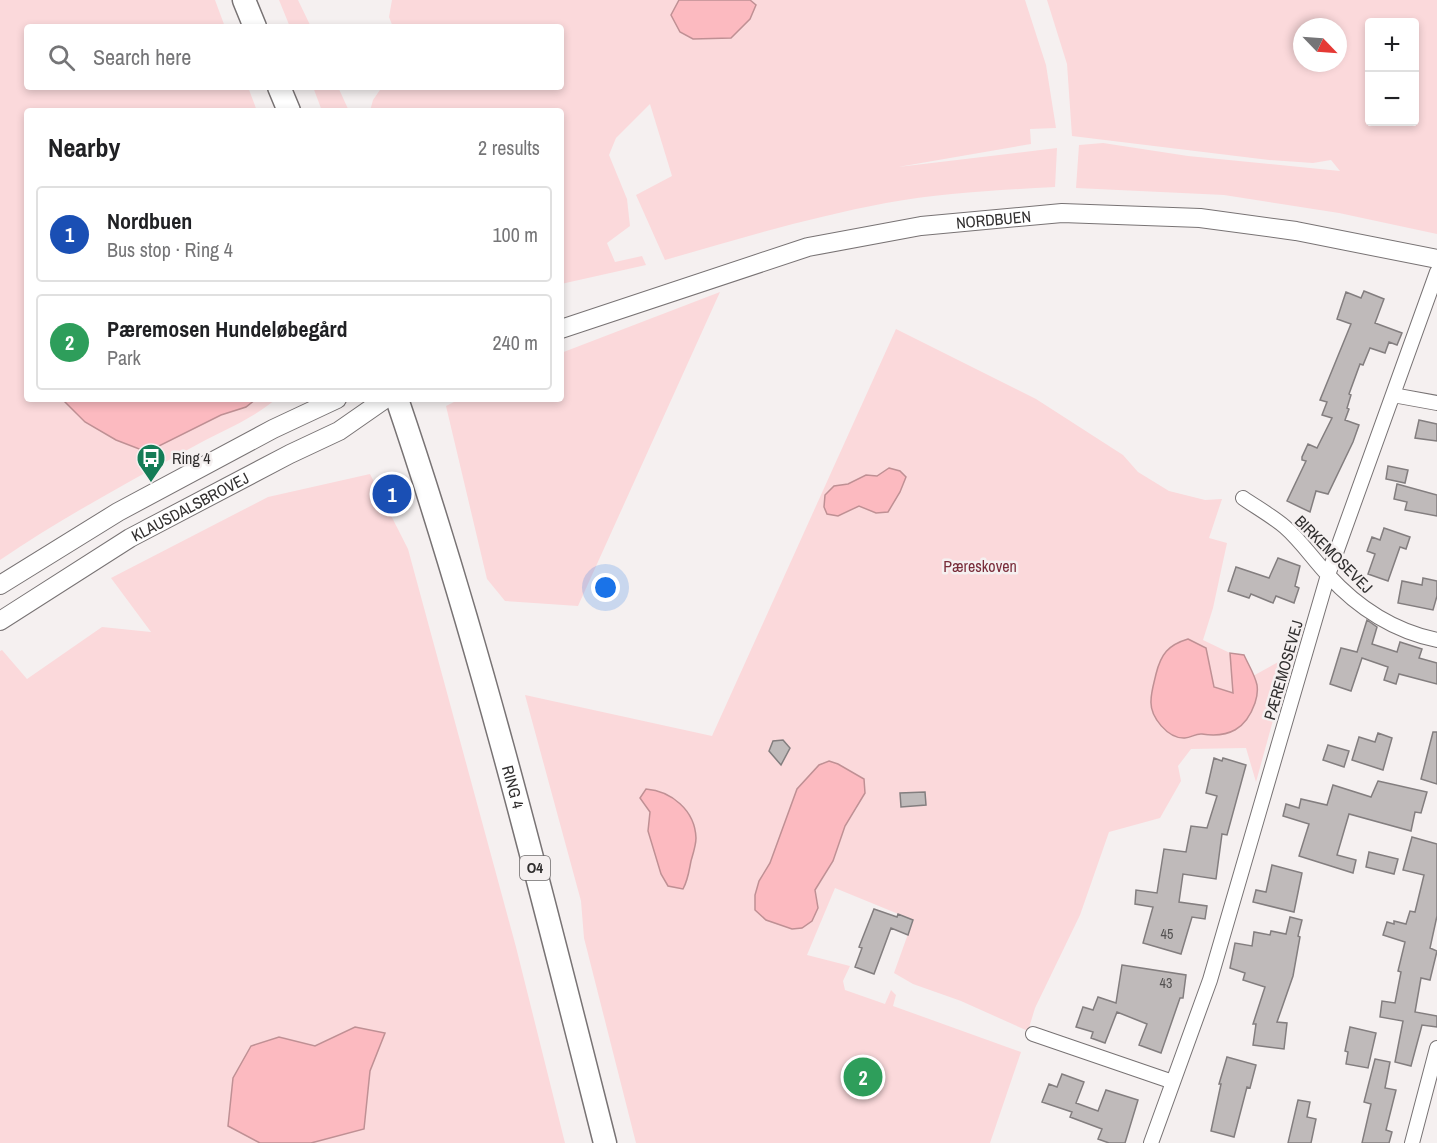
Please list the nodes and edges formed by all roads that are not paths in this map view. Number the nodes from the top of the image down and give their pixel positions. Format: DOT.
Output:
graph roads {
  1 [pos="244,0"];
  2 [pos="254,24"];
  3 [pos="280,90"];
  4 [pos="288,108"];
  5 [pos="1437,259"];
  6 [pos="1437,272"];
  7 [pos="564,328"];
  8 [pos="1393,394"];
  9 [pos="332,402"];
  10 [pos="381,402"];
  11 [pos="398,402"];
  12 [pos="1437,403"];
  13 [pos="1243,498"];
  14 [pos="1328,575"];
  15 [pos="0,585"];
  16 [pos="0,621"];
  17 [pos="1437,640"];
  18 [pos="1033,1034"];
  19 [pos="1437,1048"];
  20 [pos="1173,1082"];
  21 [pos="605,1143"];
  22 [pos="1151,1143"];
  23 [pos="1412,1143"];
  1 -- 2 [label="main road"];
  3 -- 4 [label="main road"];
  5 -- 7 [label="street, NORDBUEN"];
  6 -- 8 [label="street, PÆREMOSEVEJ"];
  8 -- 12 [label="street"];
  8 -- 14 [label="street, PÆREMOSEVEJ"];
  9 -- 15 [label="street, KLAUSDALSBROVEJ"];
  10 -- 16 [label="street, KLAUSDALSBROVEJ"];
  11 -- 21 [label="main road, RING 4 / O4"];
  13 -- 14 [label="street, BIRKEMOSEVEJ"];
  14 -- 17 [label="street, BIRKEMOSEVEJ"];
  14 -- 20 [label="street, PÆREMOSEVEJ"];
  18 -- 20 [label="street"];
  19 -- 23 [label="street"];
  20 -- 22 [label="street, PÆREMOSEVEJ"];
}
